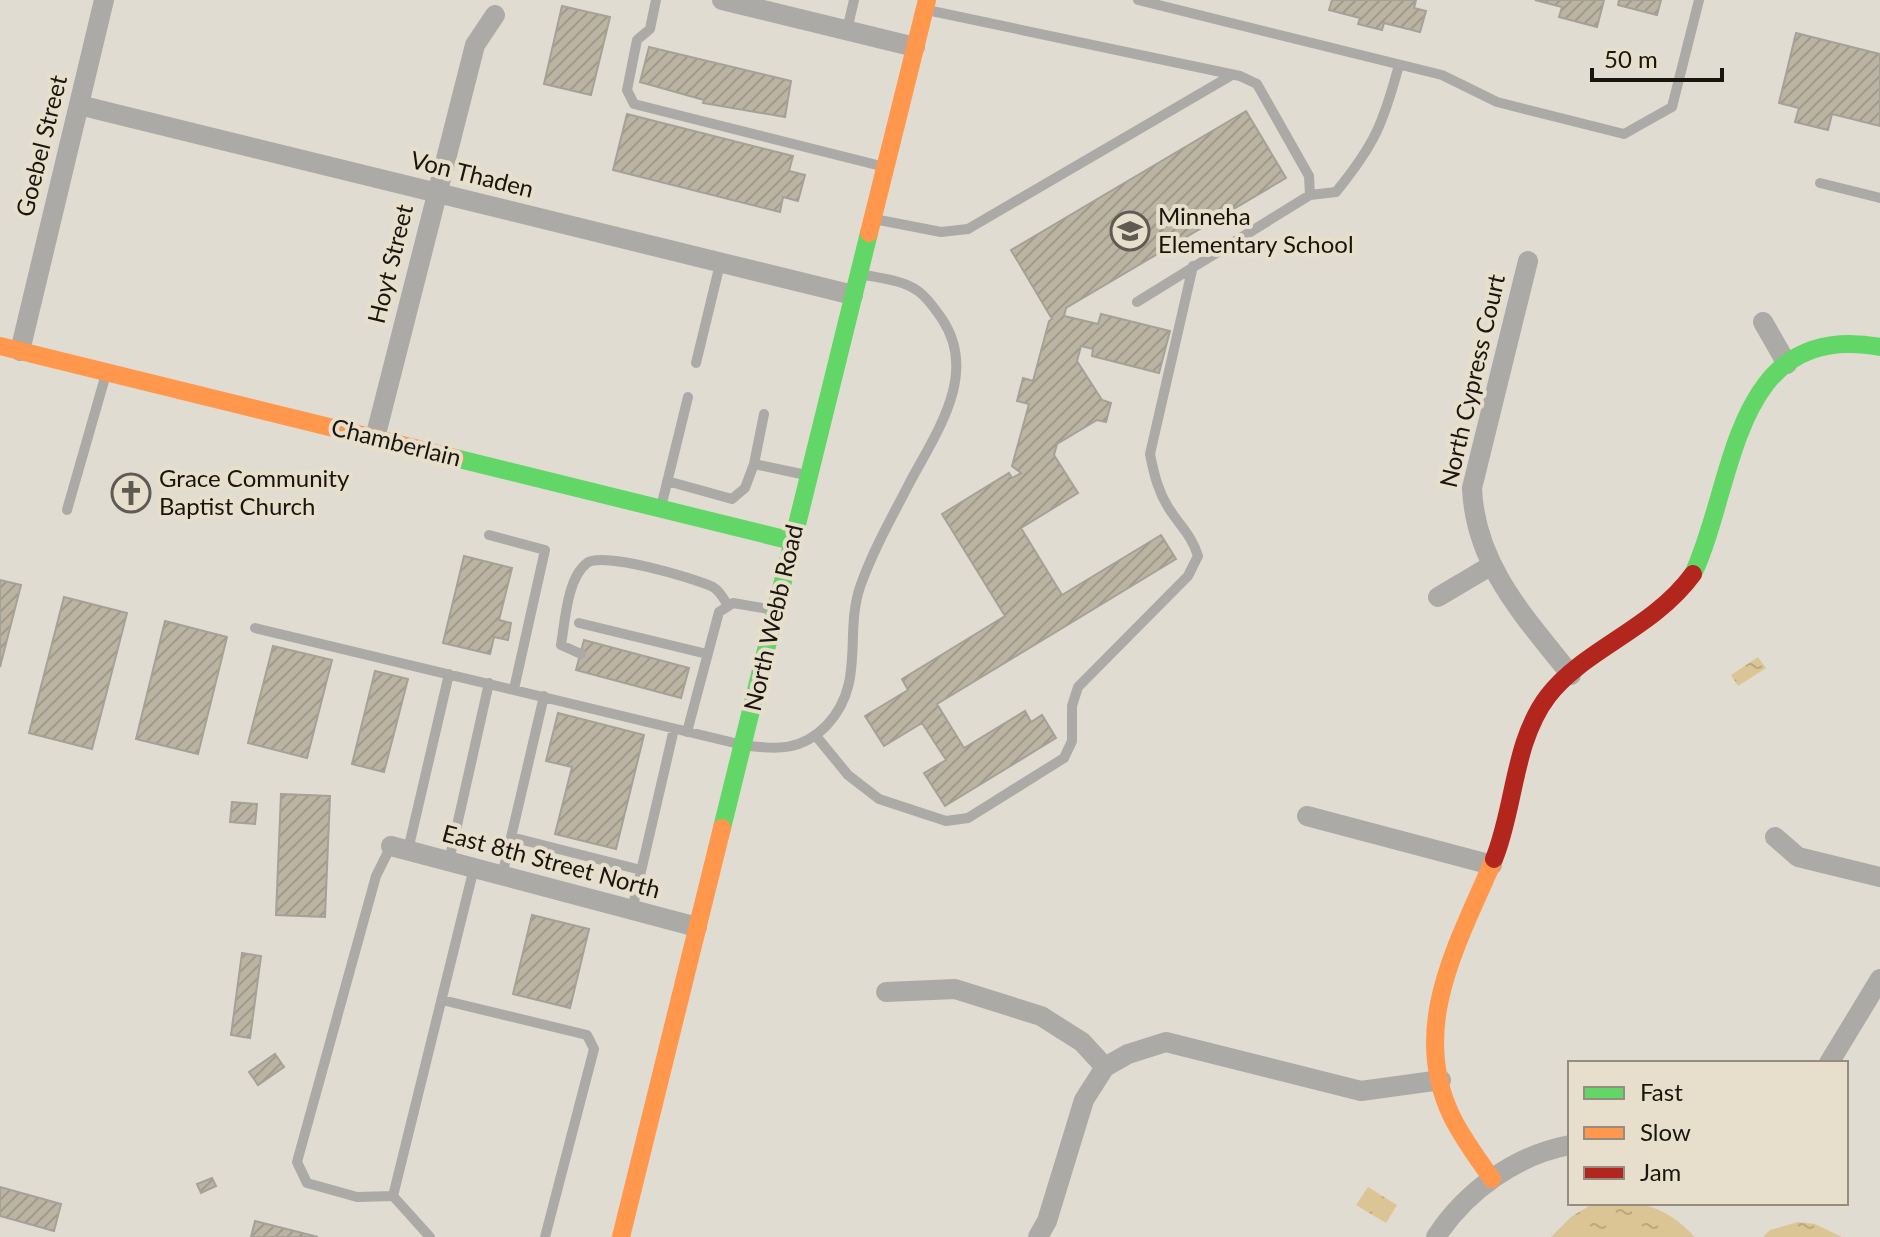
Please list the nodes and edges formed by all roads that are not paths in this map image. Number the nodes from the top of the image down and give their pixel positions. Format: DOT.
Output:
graph roads {
  1 [pos="104,0"];
  2 [pos="656,0"];
  3 [pos="722,0"];
  4 [pos="854,0"];
  5 [pos="1138,0"];
  6 [pos="1699,0"];
  7 [pos="926,5"];
  8 [pos="495,15"];
  9 [pos="847,30"];
  10 [pos="915,47"];
  11 [pos="1399,65"];
  12 [pos="1232,75"];
  13 [pos="79,105"];
  14 [pos="885,167"];
  15 [pos="1820,183"];
  16 [pos="435,192"];
  17 [pos="1310,195"];
  18 [pos="1880,198"];
  19 [pos="872,219"];
  20 [pos="1528,261"];
  21 [pos="720,264"];
  22 [pos="1193,266"];
  23 [pos="858,273"];
  24 [pos="853,295"];
  25 [pos="1137,302"];
  26 [pos="1763,322"];
  27 [pos="1880,347"];
  28 [pos="10,349"];
  29 [pos="696,363"];
  30 [pos="1787,364"];
  31 [pos="106,372"];
  32 [pos="688,397"];
  33 [pos="764,414"];
  34 [pos="375,438"];
  35 [pos="754,464"];
  36 [pos="808,476"];
  37 [pos="667,481"];
  38 [pos="661,507"];
  39 [pos="67,510"];
  40 [pos="489,535"];
  41 [pos="792,541"];
  42 [pos="1492,565"];
  43 [pos="1438,597"];
  44 [pos="728,606"];
  45 [pos="776,610"];
  46 [pos="579,623"];
  47 [pos="255,628"];
  48 [pos="581,654"];
  49 [pos="707,654"];
  50 [pos="449,674"];
  51 [pos="1571,675"];
  52 [pos="685,680"];
  53 [pos="489,683"];
  54 [pos="699,683"];
  55 [pos="514,689"];
  56 [pos="544,696"];
  57 [pos="674,729"];
  58 [pos="687,732"];
  59 [pos="816,736"];
  60 [pos="743,745"];
  61 [pos="1307,816"];
  62 [pos="511,837"];
  63 [pos="1775,837"];
  64 [pos="400,848"];
  65 [pos="449,861"];
  66 [pos="1492,865"];
  67 [pos="474,868"];
  68 [pos="641,870"];
  69 [pos="502,876"];
  70 [pos="1880,877"];
  71 [pos="632,910"];
  72 [pos="697,927"];
  73 [pos="1880,979"];
  74 [pos="886,992"];
  75 [pos="442,1000"];
  76 [pos="1830,1061"];
  77 [pos="1105,1067"];
  78 [pos="1441,1080"];
  79 [pos="1568,1146"];
  80 [pos="1492,1179"];
  81 [pos="393,1196"];
  82 [pos="430,1237"];
  83 [pos="545,1237"];
  84 [pos="621,1237"];
  85 [pos="1038,1237"];
  86 [pos="1436,1237"];
  1 -- 13 [label="street, Goebel Street"];
  2 -- 14 [label="lane"];
  3 -- 9 [label="street"];
  4 -- 9 [label="lane"];
  5 -- 11 [label="lane"];
  6 -- 11 [label="lane"];
  7 -- 10 [label="street, North Webb Road"];
  7 -- 12 [label="lane"];
  8 -- 16 [label="street, Hoyt Street"];
  9 -- 10 [label="street"];
  10 -- 14 [label="street, North Webb Road"];
  11 -- 17 [label="lane"];
  12 -- 17 [label="lane"];
  12 -- 19 [label="lane"];
  13 -- 16 [label="street, Von Thaden"];
  13 -- 28 [label="street, Goebel Street"];
  14 -- 19 [label="street, North Webb Road"];
  15 -- 18 [label="lane"];
  16 -- 21 [label="street, Von Thaden"];
  16 -- 34 [label="street, Hoyt Street"];
  17 -- 22 [label="lane"];
  19 -- 23 [label="street, North Webb Road"];
  20 -- 42 [label="street, North Cypress Court"];
  21 -- 24 [label="street, Von Thaden"];
  21 -- 29 [label="lane"];
  22 -- 25 [label="lane"];
  22 -- 59 [label="lane"];
  23 -- 24 [label="street, North Webb Road"];
  23 -- 59 [label="lane"];
  24 -- 36 [label="street, North Webb Road"];
  26 -- 30 [label="street"];
  27 -- 30 [label="street"];
  28 -- 31 [label="street, Chamberlain"];
  30 -- 51 [label="street"];
  31 -- 34 [label="street, Chamberlain"];
  31 -- 39 [label="lane"];
  32 -- 37 [label="lane"];
  33 -- 35 [label="lane"];
  34 -- 38 [label="street, Chamberlain"];
  35 -- 36 [label="lane"];
  35 -- 37 [label="lane"];
  36 -- 41 [label="street, North Webb Road"];
  37 -- 38 [label="lane"];
  38 -- 41 [label="street, Chamberlain"];
  40 -- 55 [label="lane"];
  41 -- 45 [label="street, North Webb Road"];
  42 -- 43 [label="street"];
  42 -- 51 [label="street, North Cypress Court"];
  44 -- 45 [label="lane"];
  44 -- 48 [label="lane"];
  44 -- 49 [label="lane"];
  45 -- 60 [label="street, North Webb Road"];
  46 -- 49 [label="lane"];
  47 -- 50 [label="lane"];
  49 -- 54 [label="lane"];
  50 -- 53 [label="lane"];
  50 -- 64 [label="lane"];
  51 -- 66 [label="street"];
  52 -- 54 [label="lane"];
  53 -- 55 [label="lane"];
  53 -- 65 [label="lane"];
  54 -- 58 [label="lane"];
  55 -- 56 [label="lane"];
  56 -- 57 [label="lane"];
  56 -- 62 [label="lane"];
  57 -- 58 [label="lane"];
  57 -- 68 [label="lane"];
  58 -- 60 [label="lane"];
  59 -- 60 [label="lane"];
  60 -- 72 [label="street, North Webb Road"];
  61 -- 66 [label="street"];
  62 -- 68 [label="lane"];
  62 -- 69 [label="lane"];
  63 -- 70 [label="street"];
  64 -- 65 [label="street, East 8th Street North"];
  64 -- 81 [label="lane"];
  65 -- 67 [label="street, East 8th Street North"];
  66 -- 78 [label="street"];
  67 -- 69 [label="street, East 8th Street North"];
  67 -- 75 [label="lane"];
  68 -- 71 [label="lane"];
  69 -- 71 [label="street, East 8th Street North"];
  71 -- 72 [label="street, East 8th Street North"];
  72 -- 84 [label="street, North Webb Road"];
  73 -- 76 [label="street"];
  74 -- 77 [label="street"];
  75 -- 81 [label="lane"];
  75 -- 83 [label="lane"];
  77 -- 78 [label="street"];
  77 -- 85 [label="street"];
  78 -- 80 [label="street"];
  79 -- 80 [label="street"];
  80 -- 86 [label="street"];
  81 -- 82 [label="lane"];
}
